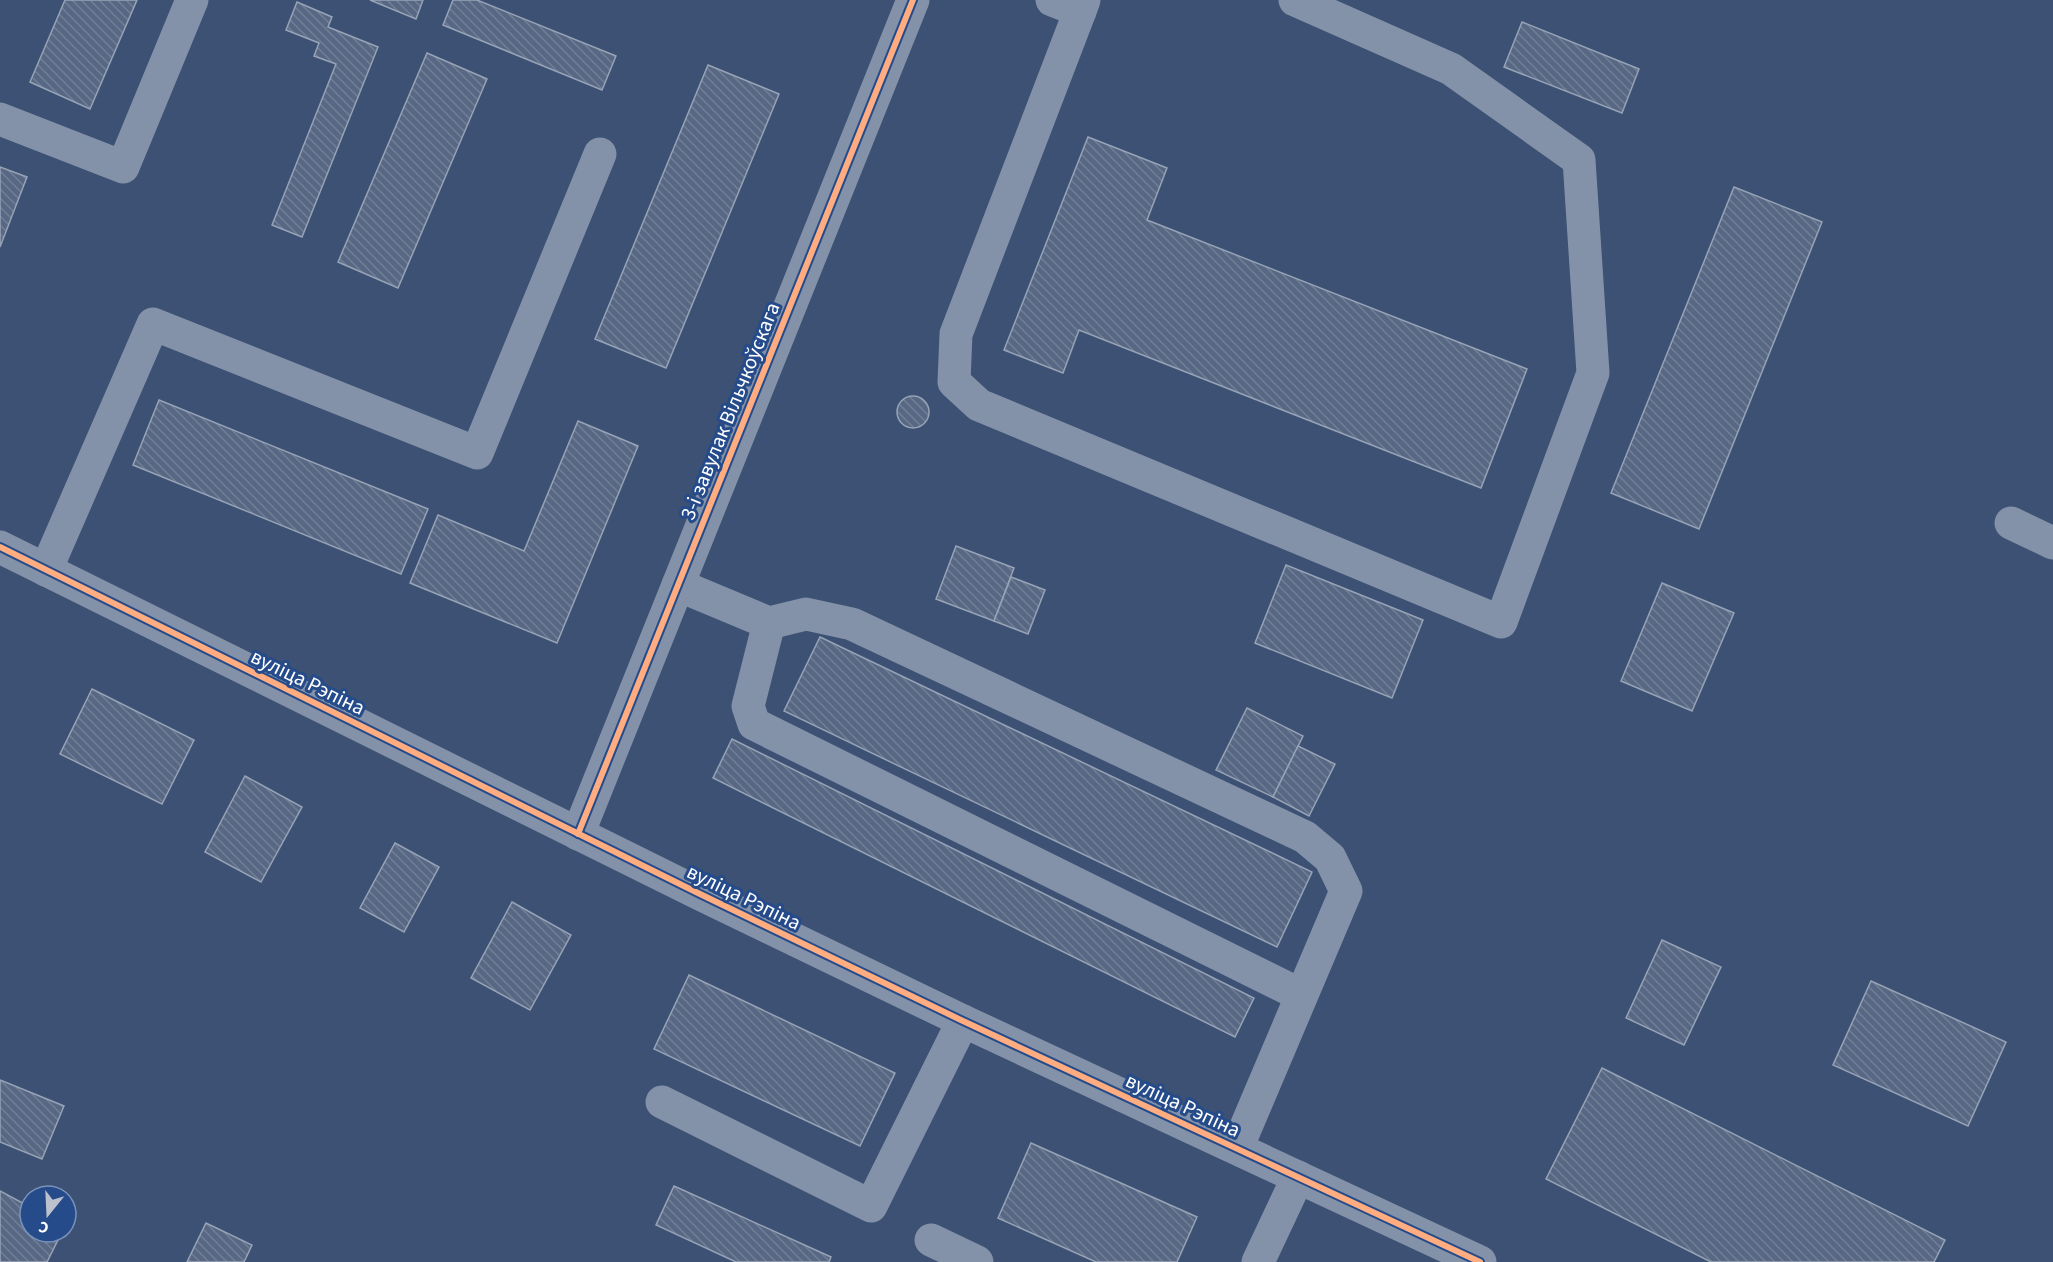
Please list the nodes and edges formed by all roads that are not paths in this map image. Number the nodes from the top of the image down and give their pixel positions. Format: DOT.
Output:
graph roads {
  1 [pos="192,0"];
  2 [pos="913,0"];
  3 [pos="1295,0"];
  4 [pos="1072,4"];
  5 [pos="0,119"];
  6 [pos="600,154"];
  7 [pos="2011,523"];
  8 [pos="2053,543"];
  9 [pos="0,547"];
  10 [pos="46,570"];
  11 [pos="678,585"];
  12 [pos="770,623"];
  13 [pos="578,834"];
  14 [pos="1301,995"];
  15 [pos="963,1021"];
  16 [pos="662,1102"];
  17 [pos="1236,1148"];
  18 [pos="1298,1177"];
  19 [pos="931,1240"];
  20 [pos="977,1262"];
  21 [pos="1258,1262"];
  22 [pos="1479,1262"];
  1 -- 5 [label="street"];
  2 -- 11 [label="street, 3-і завулак Вільчкоўскага"];
  3 -- 4 [label="street"];
  6 -- 10 [label="street"];
  7 -- 8 [label="street"];
  9 -- 10 [label="street, вуліца Рэпіна"];
  10 -- 13 [label="street, вуліца Рэпіна"];
  11 -- 12 [label="street"];
  11 -- 13 [label="street, 3-і завулак Вільчкоўскага"];
  12 -- 14 [label="street"];
  12 -- 14 [label="street"];
  13 -- 15 [label="street, вуліца Рэпіна"];
  14 -- 17 [label="street"];
  15 -- 16 [label="street"];
  15 -- 17 [label="street, вуліца Рэпіна"];
  17 -- 18 [label="street, вуліца Рэпіна"];
  18 -- 21 [label="street"];
  18 -- 22 [label="street, вуліца Рэпіна"];
  19 -- 20 [label="street"];
}
